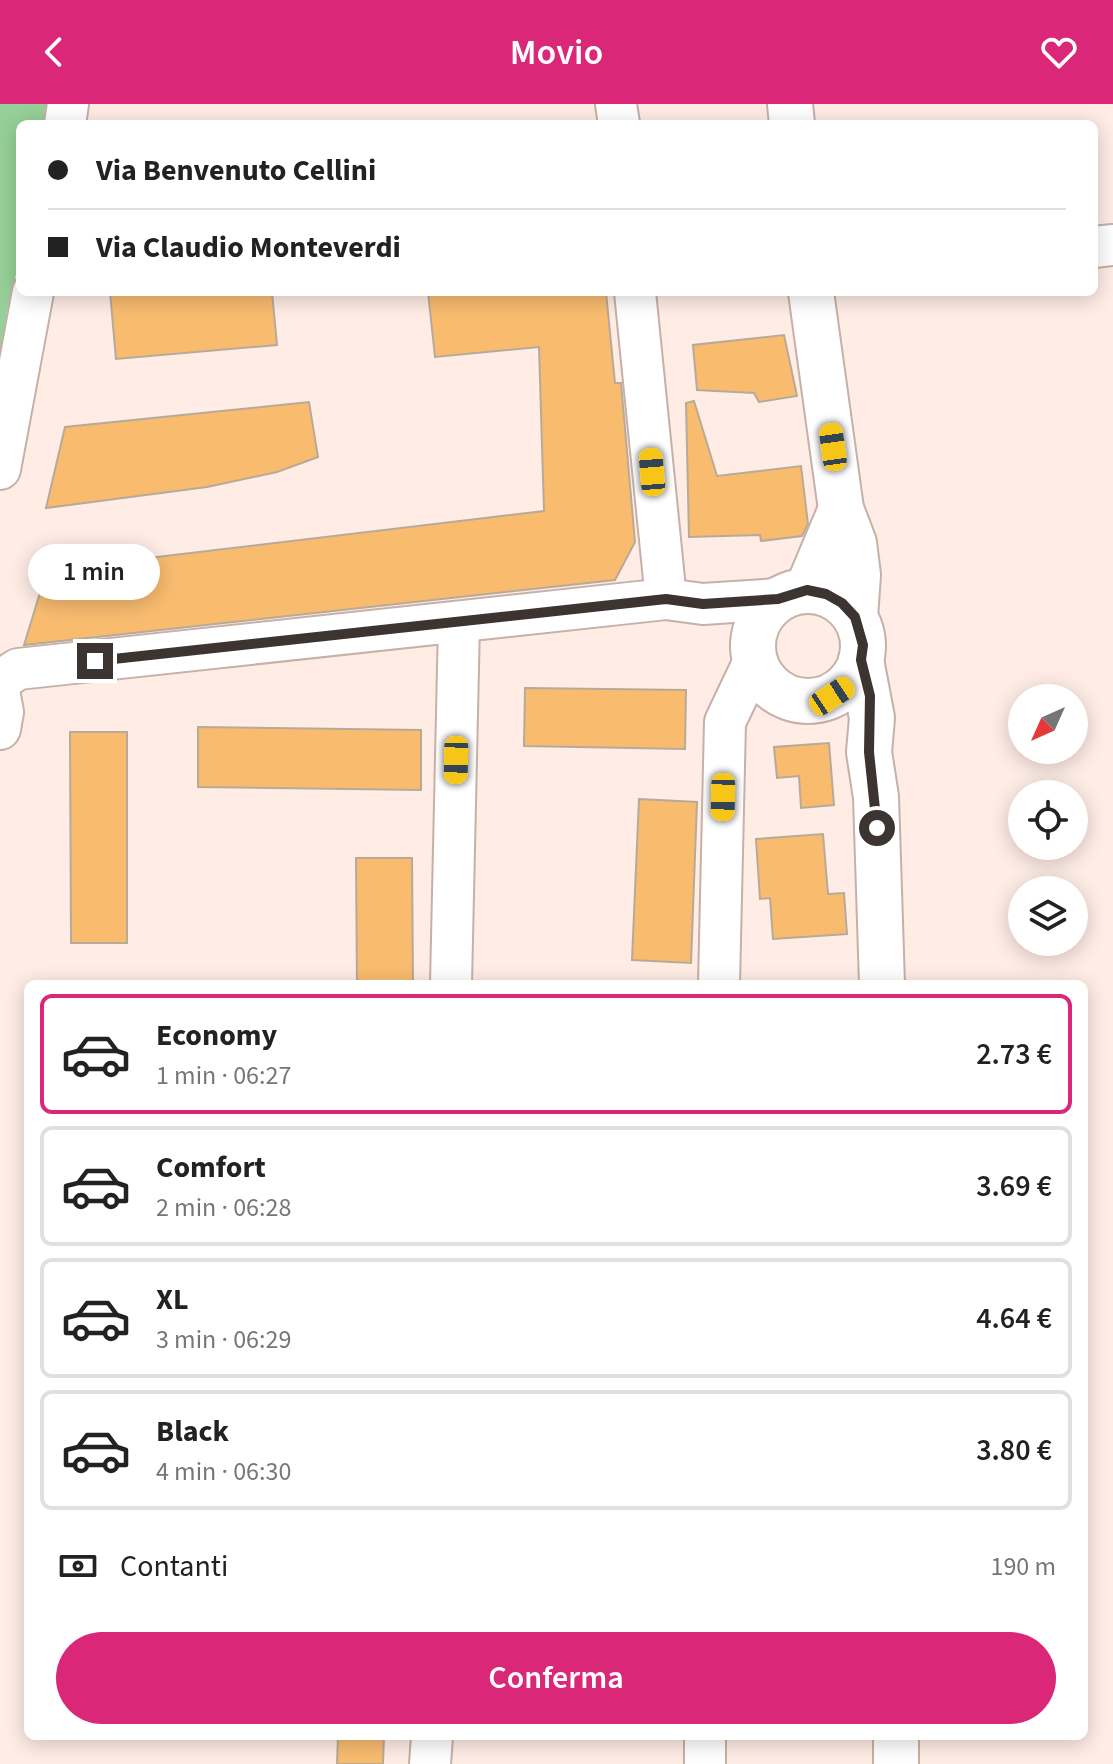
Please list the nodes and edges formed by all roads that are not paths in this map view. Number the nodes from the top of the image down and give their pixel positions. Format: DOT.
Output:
graph roads {
  1 [pos="32,296"];
  2 [pos="636,296"];
  3 [pos="812,296"];
  4 [pos="0,469"];
  5 [pos="841,509"];
  6 [pos="793,594"];
  7 [pos="685,602"];
  8 [pos="855,617"];
  9 [pos="459,623"];
  10 [pos="861,660"];
  11 [pos="758,662"];
  12 [pos="0,681"];
  13 [pos="0,696"];
  14 [pos="832,696"];
  15 [pos="0,729"];
  16 [pos="869,752"];
  17 [pos="451,980"];
  18 [pos="719,980"];
  19 [pos="882,980"];
  20 [pos="432,1740"];
  21 [pos="705,1740"];
  22 [pos="896,1740"];
  23 [pos="430,1764"];
  24 [pos="705,1764"];
  25 [pos="896,1764"];
  1 -- 4 [label="street"];
  2 -- 7 [label="street"];
  3 -- 5 [label="street"];
  5 -- 6 [label="street"];
  5 -- 8 [label="street"];
  6 -- 7 [label="street"];
  6 -- 8 [label="street"];
  6 -- 11 [label="street"];
  7 -- 9 [label="street"];
  7 -- 11 [label="street"];
  8 -- 10 [label="street"];
  9 -- 12 [label="street"];
  9 -- 17 [label="street"];
  10 -- 14 [label="street"];
  10 -- 16 [label="street"];
  11 -- 14 [label="street"];
  11 -- 18 [label="street"];
  13 -- 15 [label="street"];
  14 -- 16 [label="street"];
  16 -- 19 [label="street"];
  20 -- 23 [label="street"];
  21 -- 24 [label="street"];
  22 -- 25 [label="street"];
}
